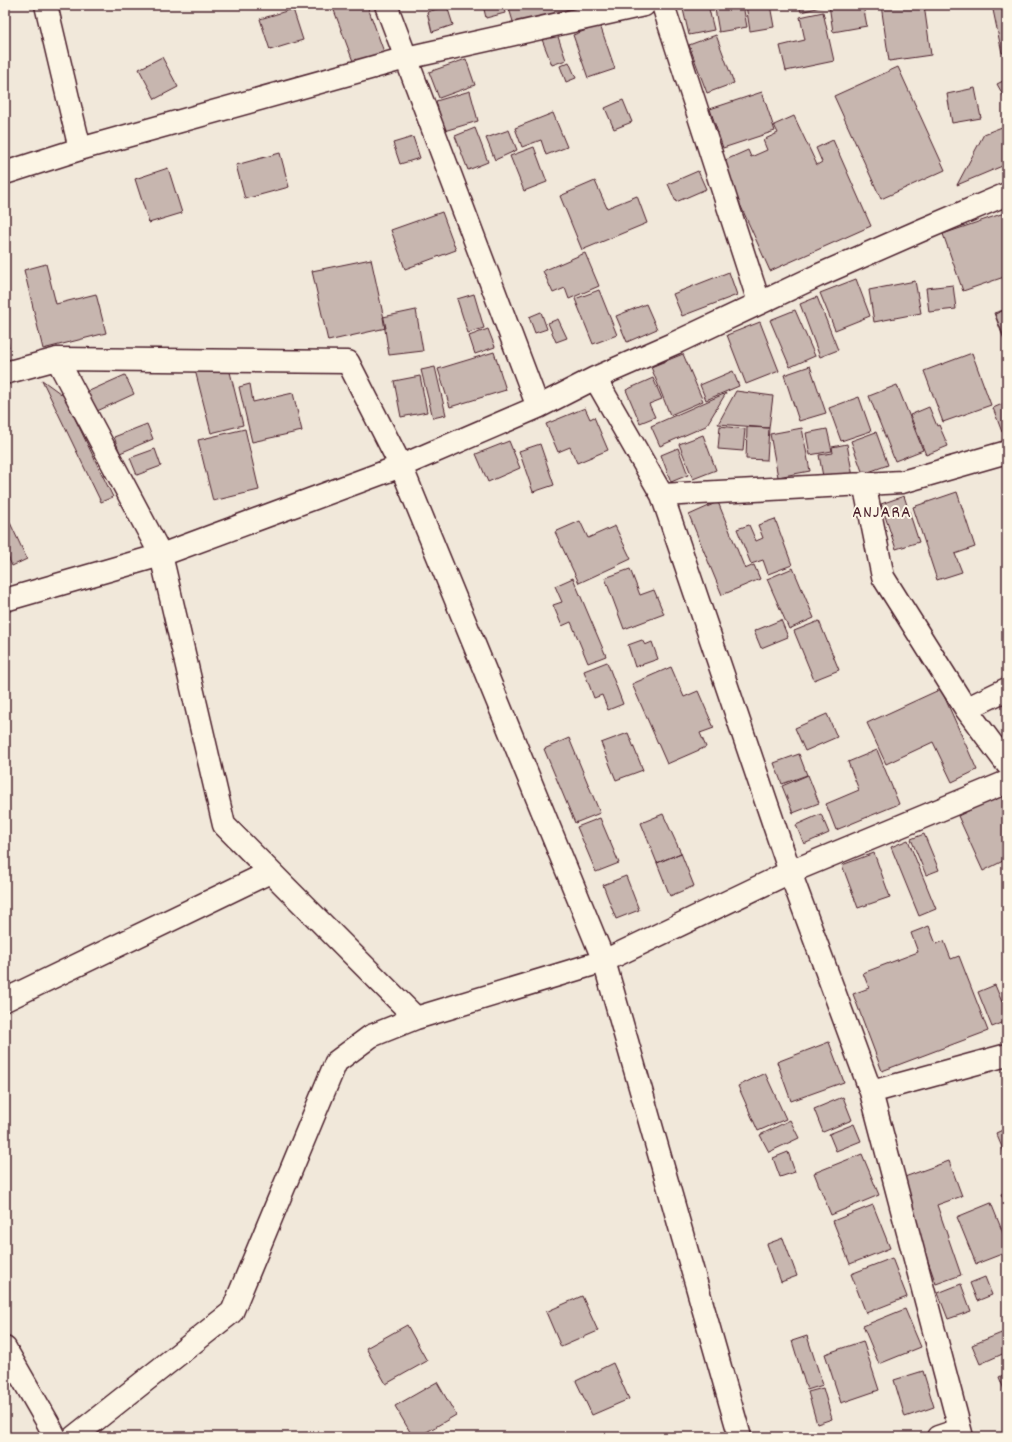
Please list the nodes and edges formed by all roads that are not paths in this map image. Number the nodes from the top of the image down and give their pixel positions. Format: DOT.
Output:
graph roads {
  1 [pos="46,5"];
  2 [pos="386,5"];
  3 [pos="644,5"];
  4 [pos="663,5"];
  5 [pos="406,58"];
  6 [pos="80,149"];
  7 [pos="5,173"];
  8 [pos="1007,194"];
  9 [pos="759,302"];
  10 [pos="57,359"];
  11 [pos="5,373"];
  12 [pos="595,378"];
  13 [pos="538,407"];
  14 [pos="1007,452"];
  15 [pos="401,466"];
  16 [pos="864,484"];
  17 [pos="662,495"];
  18 [pos="161,555"];
  19 [pos="5,600"];
  20 [pos="1007,689"];
  21 [pos="966,709"];
  22 [pos="1007,764"];
  23 [pos="1007,782"];
  24 [pos="270,872"];
  25 [pos="790,872"];
  26 [pos="604,961"];
  27 [pos="5,1000"];
  28 [pos="416,1018"];
  29 [pos="1007,1054"];
  30 [pos="871,1092"];
  31 [pos="5,1348"];
  32 [pos="960,1433"];
  33 [pos="55,1437"];
  34 [pos="74,1437"];
  35 [pos="740,1437"];
  36 [pos="938,1437"];
  1 -- 6 [label="street"];
  2 -- 5 [label="street"];
  3 -- 5 [label="street"];
  4 -- 9 [label="street"];
  5 -- 6 [label="street"];
  5 -- 13 [label="street"];
  6 -- 7 [label="street"];
  8 -- 9 [label="street"];
  9 -- 12 [label="street"];
  10 -- 11 [label="street"];
  10 -- 15 [label="street"];
  10 -- 18 [label="street"];
  12 -- 13 [label="street"];
  12 -- 17 [label="street"];
  13 -- 15 [label="street"];
  14 -- 16 [label="street"];
  15 -- 18 [label="street"];
  15 -- 26 [label="street"];
  16 -- 17 [label="street"];
  16 -- 21 [label="street"];
  17 -- 25 [label="street"];
  18 -- 19 [label="street"];
  18 -- 24 [label="street"];
  20 -- 21 [label="street"];
  21 -- 22 [label="street"];
  23 -- 25 [label="street"];
  24 -- 27 [label="street"];
  24 -- 28 [label="street"];
  25 -- 26 [label="street"];
  25 -- 30 [label="street"];
  26 -- 28 [label="street"];
  26 -- 35 [label="street"];
  28 -- 34 [label="street"];
  29 -- 30 [label="street"];
  30 -- 32 [label="street"];
  31 -- 33 [label="street"];
  32 -- 36 [label="street"];
}
